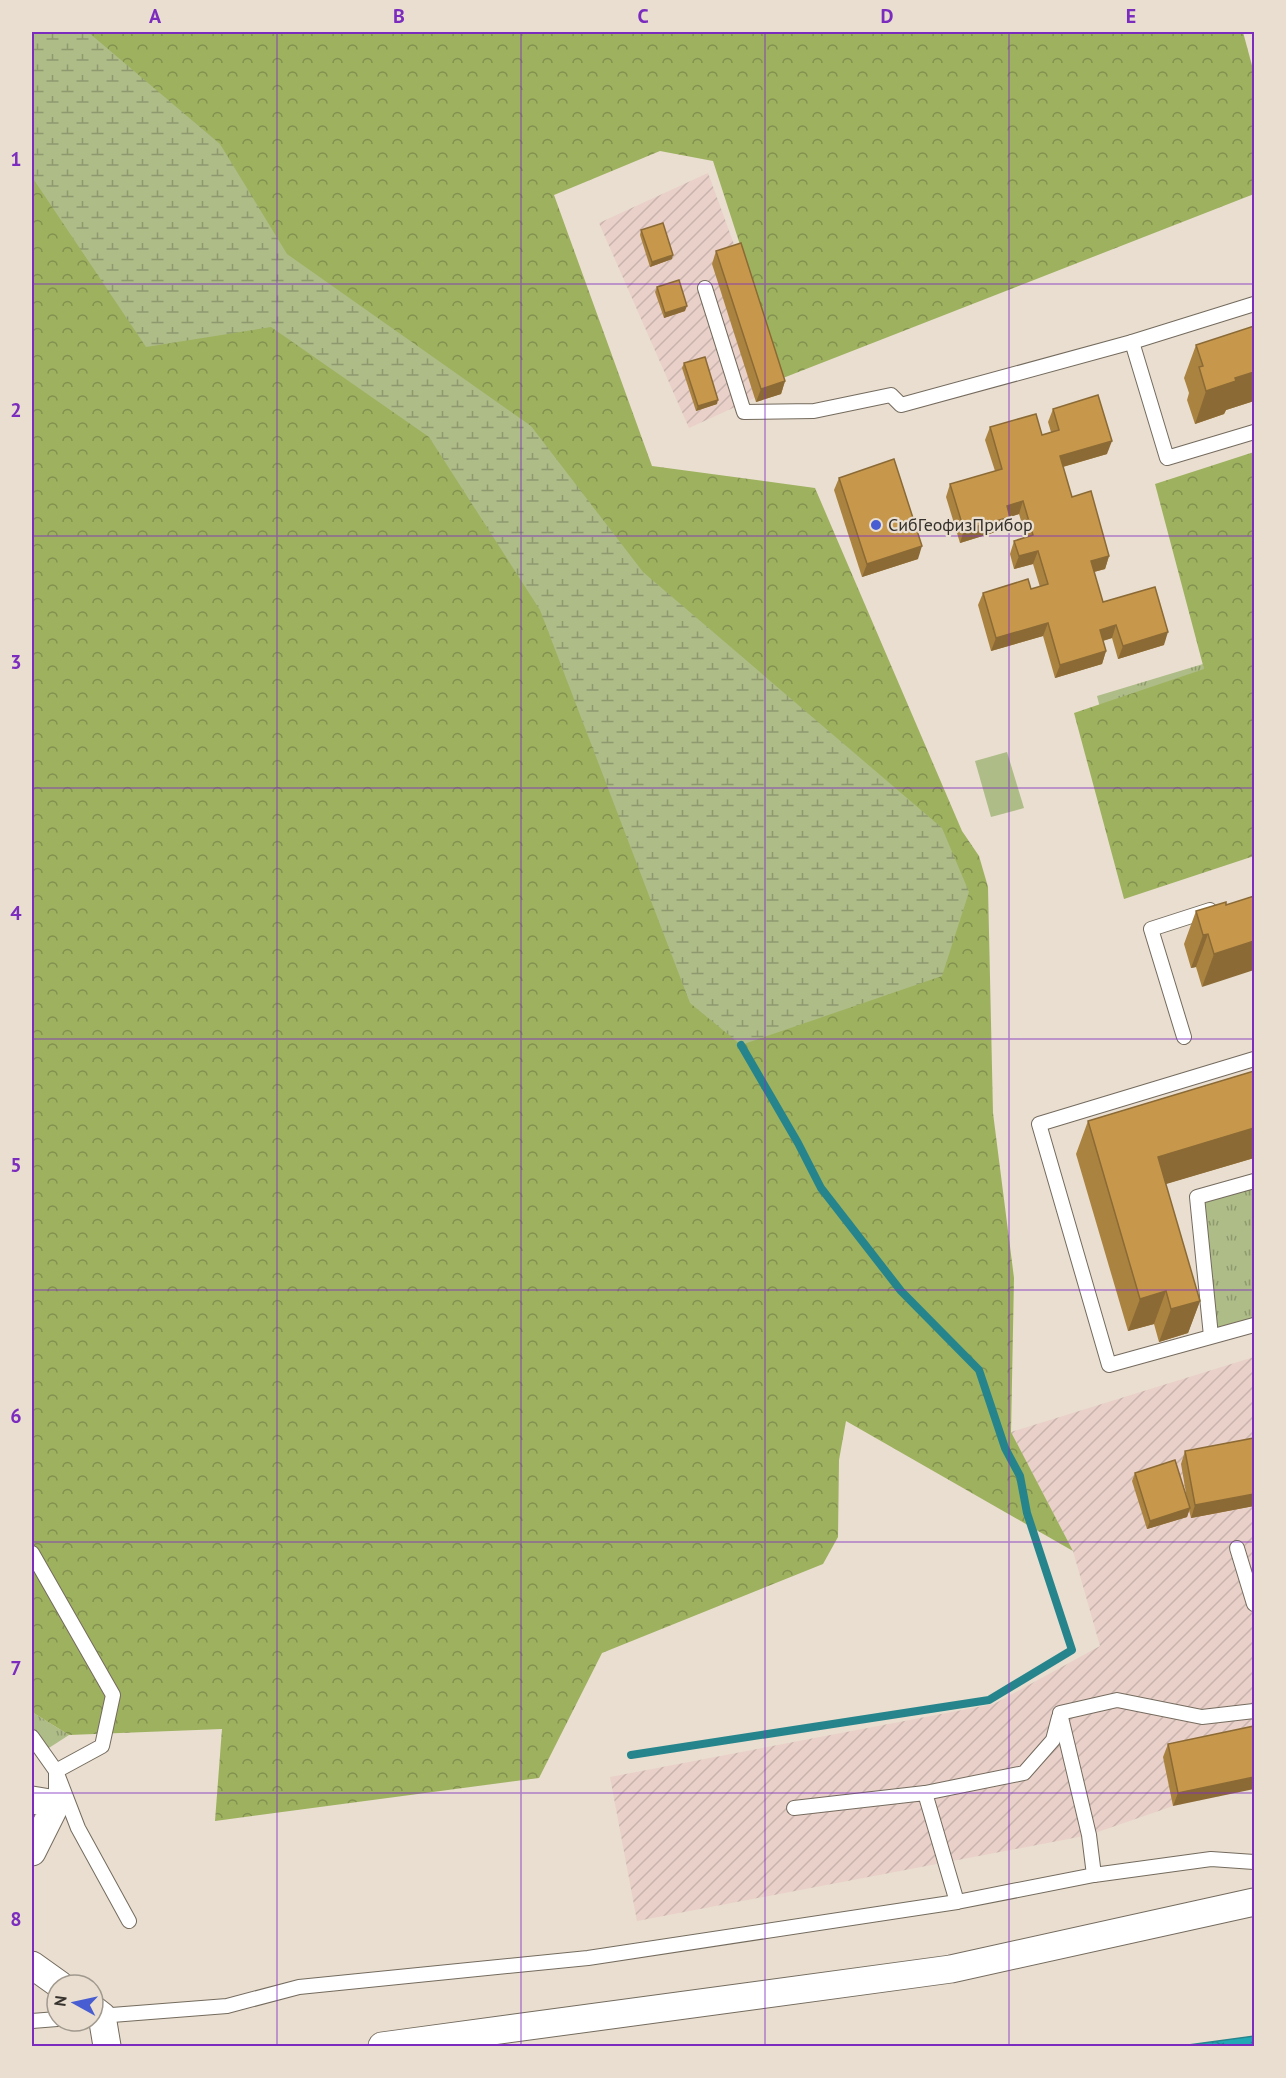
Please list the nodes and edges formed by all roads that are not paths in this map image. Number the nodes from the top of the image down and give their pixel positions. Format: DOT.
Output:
graph roads {
  1 [pos="705,288"];
  2 [pos="1254,304"];
  3 [pos="1132,342"];
  4 [pos="1254,432"];
  5 [pos="1223,906"];
  6 [pos="1184,1037"];
  7 [pos="1254,1059"];
  8 [pos="1254,1180"];
  9 [pos="1254,1325"];
  10 [pos="1212,1336"];
  11 [pos="1237,1548"];
  12 [pos="32,1553"];
  13 [pos="1254,1604"];
  14 [pos="1254,1711"];
  15 [pos="1060,1713"];
  16 [pos="32,1737"];
  17 [pos="56,1771"];
  18 [pos="925,1793"];
  19 [pos="44,1802"];
  20 [pos="794,1808"];
  21 [pos="32,1852"];
  22 [pos="1254,1862"];
  23 [pos="1094,1875"];
  24 [pos="957,1902"];
  25 [pos="1254,1902"];
  26 [pos="129,1921"];
  27 [pos="32,1965"];
  28 [pos="45,1974"];
  29 [pos="105,2013"];
  30 [pos="382,2046"];
  1 -- 3 [label="lane"];
  2 -- 3 [label="lane"];
  3 -- 4 [label="lane"];
  5 -- 6 [label="lane"];
  7 -- 10 [label="lane"];
  8 -- 10 [label="lane"];
  9 -- 10 [label="lane"];
  11 -- 13 [label="lane"];
  12 -- 17 [label="lane"];
  14 -- 15 [label="lane"];
  15 -- 18 [label="lane"];
  15 -- 23 [label="lane"];
  16 -- 17 [label="lane"];
  17 -- 19 [label="lane"];
  17 -- 26 [label="lane"];
  18 -- 20 [label="lane"];
  18 -- 24 [label="lane"];
  19 -- 21 [label="street"];
  22 -- 23 [label="lane"];
  23 -- 24 [label="lane"];
  24 -- 29 [label="lane"];
  25 -- 30 [label="street"];
  27 -- 28 [label="street"];
}
